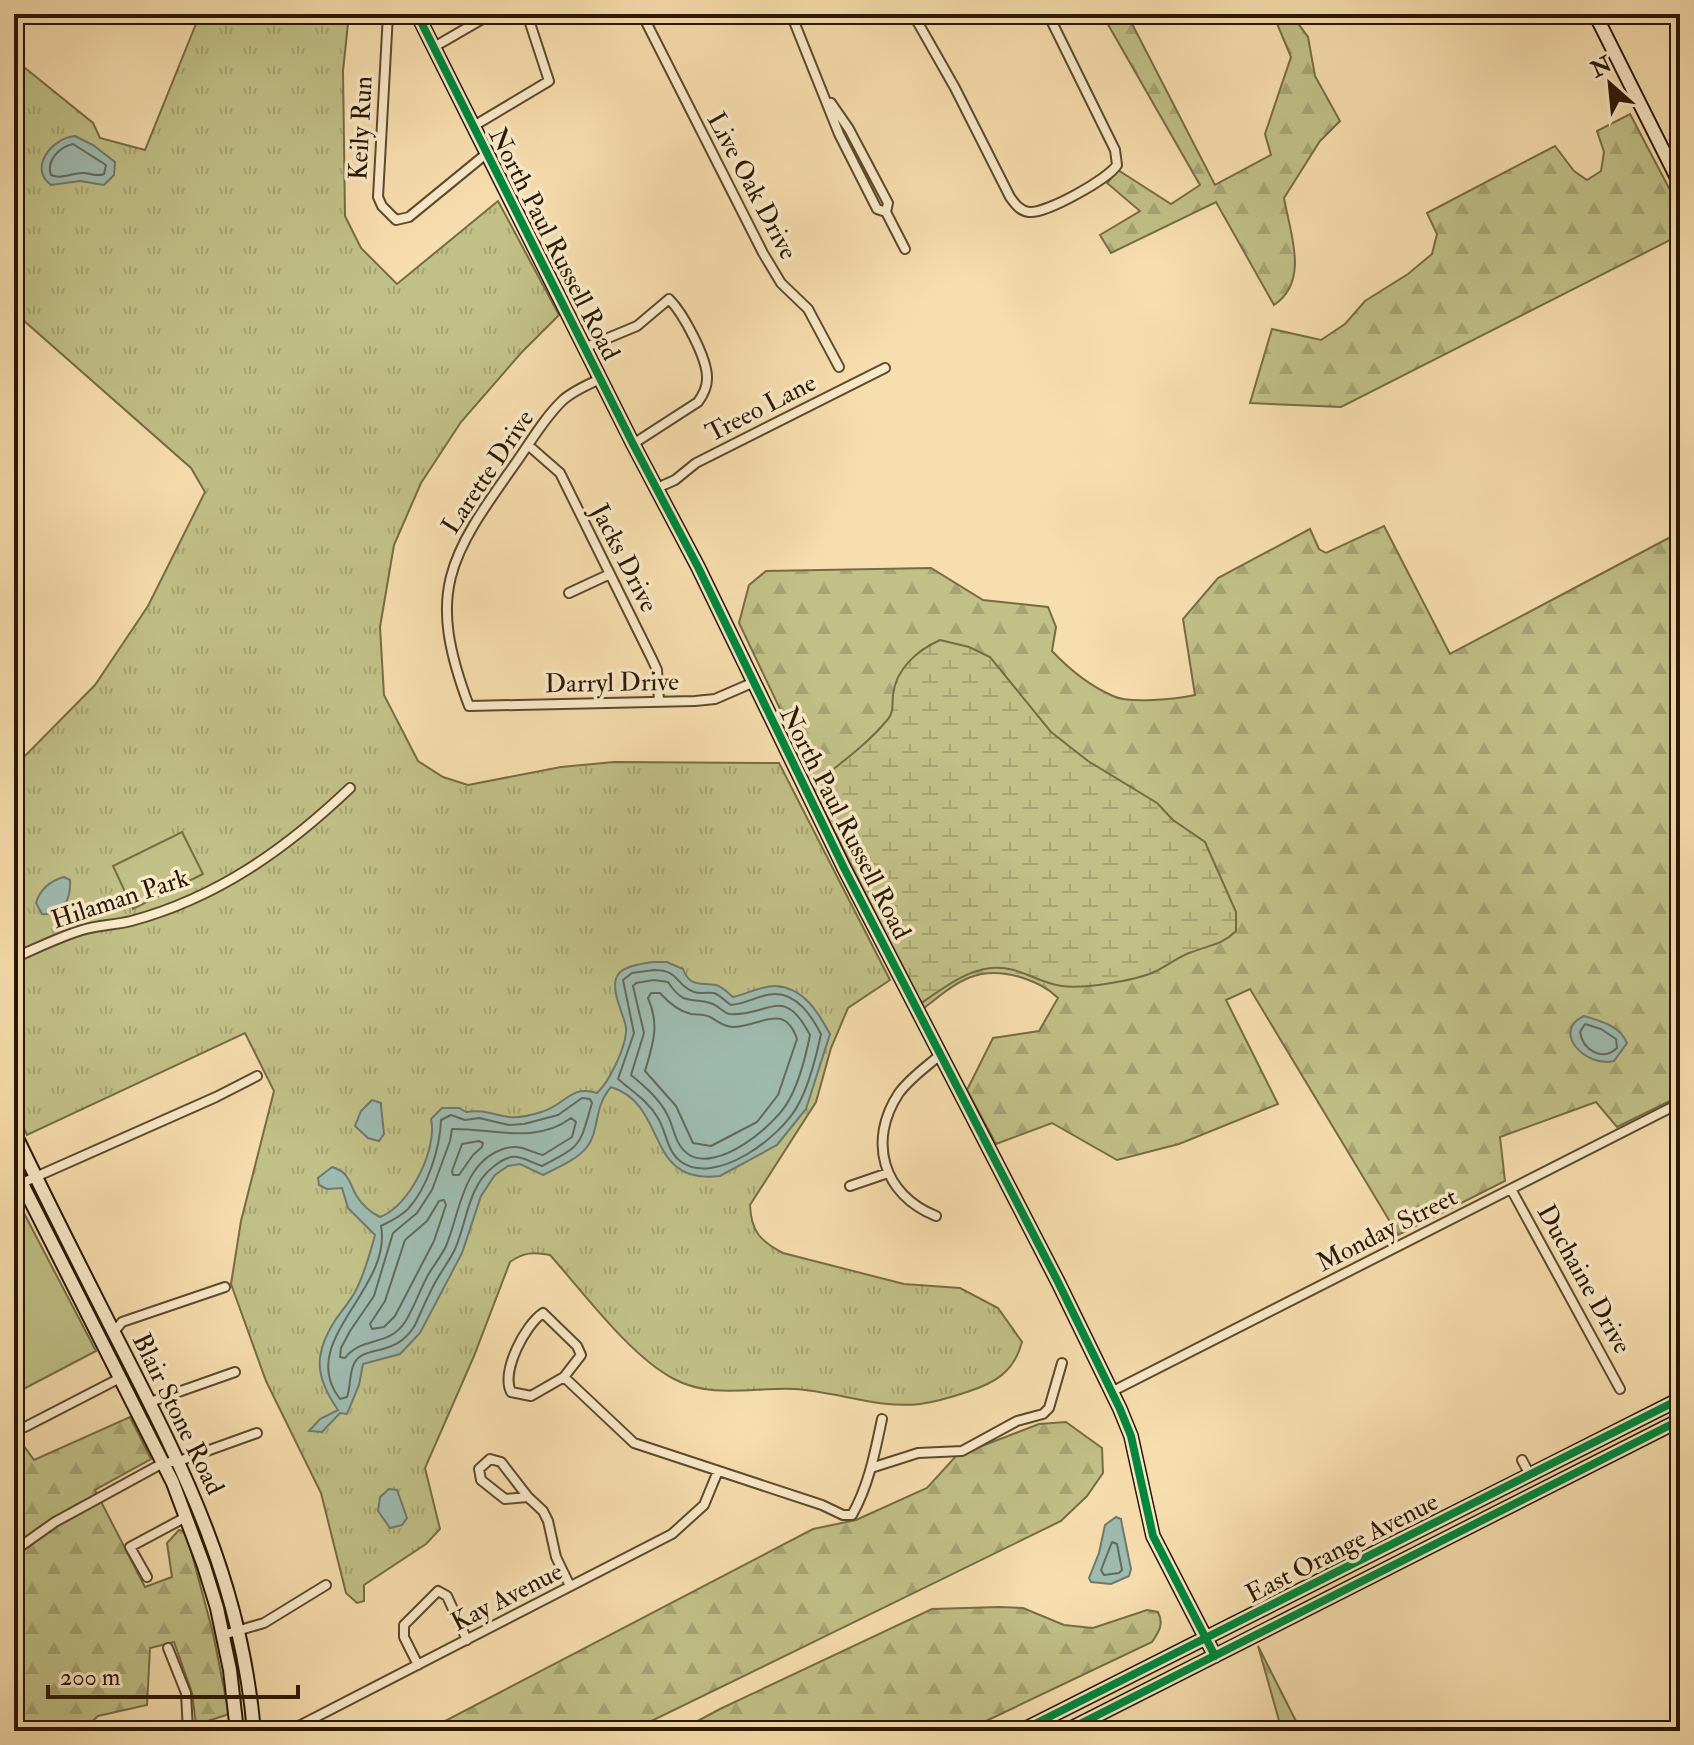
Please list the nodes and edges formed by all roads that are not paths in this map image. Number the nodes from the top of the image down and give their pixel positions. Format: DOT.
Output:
graph roads {
  1 [pos="388,14"];
  2 [pos="417,14"];
  3 [pos="491,14"];
  4 [pos="527,14"];
  5 [pos="642,14"];
  6 [pos="791,14"];
  7 [pos="913,14"];
  8 [pos="1048,14"];
  9 [pos="1595,14"];
  10 [pos="434,47"];
  11 [pos="472,127"];
  12 [pos="486,154"];
  13 [pos="1680,184"];
  14 [pos="905,249"];
  15 [pos="584,348"];
  16 [pos="839,367"];
  17 [pos="885,368"];
  18 [pos="600,379"];
  19 [pos="633,444"];
  20 [pos="528,445"];
  21 [pos="657,488"];
  22 [pos="610,574"];
  23 [pos="569,593"];
  24 [pos="752,683"];
  25 [pos="659,701"];
  26 [pos="469,706"];
  27 [pos="350,788"];
  28 [pos="14,958"];
  29 [pos="940,1055"];
  30 [pos="257,1076"];
  31 [pos="1680,1103"];
  32 [pos="14,1132"];
  33 [pos="14,1168"];
  34 [pos="888,1173"];
  35 [pos="35,1176"];
  36 [pos="22,1183"];
  37 [pos="850,1186"];
  38 [pos="1511,1189"];
  39 [pos="936,1216"];
  40 [pos="225,1287"];
  41 [pos="118,1327"];
  42 [pos="1062,1363"];
  43 [pos="235,1372"];
  44 [pos="564,1377"];
  45 [pos="120,1378"];
  46 [pos="1620,1389"];
  47 [pos="1111,1392"];
  48 [pos="1680,1399"];
  49 [pos="150,1402"];
  50 [pos="882,1419"];
  51 [pos="1680,1420"];
  52 [pos="25,1427"];
  53 [pos="257,1433"];
  54 [pos="1522,1460"];
  55 [pos="179,1461"];
  56 [pos="163,1463"];
  57 [pos="871,1468"];
  58 [pos="718,1471"];
  59 [pos="1530,1475"];
  60 [pos="1538,1492"];
  61 [pos="528,1497"];
  62 [pos="186,1517"];
  63 [pos="14,1551"];
  64 [pos="147,1577"];
  65 [pos="326,1585"];
  66 [pos="570,1586"];
  67 [pos="239,1633"];
  68 [pos="223,1635"];
  69 [pos="467,1640"];
  70 [pos="1206,1640"];
  71 [pos="168,1648"];
  72 [pos="1215,1656"];
  73 [pos="418,1665"];
  74 [pos="188,1731"];
  75 [pos="237,1731"];
  76 [pos="254,1731"];
  77 [pos="289,1731"];
  78 [pos="1021,1731"];
  79 [pos="1066,1731"];
  1 -- 12 [label="street, Keily Run"];
  2 -- 10 [label="street, North Paul Russell Road"];
  3 -- 10 [label="street"];
  4 -- 11 [label="street"];
  5 -- 16 [label="street, Live Oak Drive"];
  6 -- 14 [label="street"];
  7 -- 8 [label="street"];
  9 -- 13 [label="street"];
  10 -- 11 [label="street, North Paul Russell Road"];
  11 -- 12 [label="street, North Paul Russell Road"];
  12 -- 15 [label="street, North Paul Russell Road"];
  15 -- 18 [label="street, North Paul Russell Road"];
  15 -- 19 [label="street"];
  17 -- 21 [label="street, Treeo Lane"];
  18 -- 19 [label="street, North Paul Russell Road"];
  18 -- 20 [label="street, Larette Drive"];
  19 -- 21 [label="street, North Paul Russell Road"];
  20 -- 22 [label="street, Jacks Drive"];
  20 -- 26 [label="street, Larette Drive"];
  21 -- 24 [label="street, North Paul Russell Road"];
  22 -- 23 [label="street"];
  22 -- 25 [label="street, Jacks Drive"];
  24 -- 25 [label="street, Darryl Drive"];
  24 -- 29 [label="street, North Paul Russell Road"];
  25 -- 26 [label="street, Darryl Drive"];
  27 -- 28 [label="street, Hilaman Park"];
  29 -- 34 [label="street"];
  29 -- 47 [label="street, North Paul Russell Road"];
  30 -- 35 [label="street"];
  31 -- 38 [label="street, Monday Street"];
  32 -- 35 [label="street, Blair Stone Road"];
  33 -- 36 [label="street, Blair Stone Road"];
  34 -- 37 [label="street"];
  34 -- 39 [label="street"];
  35 -- 36 [label="street"];
  35 -- 41 [label="street, Blair Stone Road"];
  36 -- 45 [label="street, Blair Stone Road"];
  38 -- 46 [label="street, Duchaine Drive"];
  38 -- 47 [label="street, Monday Street"];
  40 -- 41 [label="street"];
  41 -- 49 [label="street, Blair Stone Road"];
  42 -- 57 [label="street"];
  43 -- 49 [label="street"];
  44 -- 44 [label="street"];
  44 -- 58 [label="street"];
  45 -- 52 [label="street"];
  45 -- 56 [label="street, Blair Stone Road"];
  47 -- 70 [label="street, North Paul Russell Road"];
  48 -- 59 [label="street, East Orange Avenue"];
  49 -- 55 [label="street, Blair Stone Road"];
  50 -- 57 [label="street"];
  51 -- 60 [label="street, East Orange Avenue"];
  53 -- 55 [label="street"];
  54 -- 59 [label="street"];
  55 -- 56 [label="street"];
  55 -- 67 [label="street, Blair Stone Road"];
  56 -- 62 [label="street, Blair Stone Road"];
  56 -- 63 [label="street"];
  57 -- 58 [label="street"];
  58 -- 66 [label="street, Kay Avenue"];
  59 -- 60 [label="street"];
  59 -- 70 [label="street, East Orange Avenue"];
  60 -- 72 [label="street, East Orange Avenue"];
  61 -- 61 [label="street"];
  61 -- 66 [label="street"];
  62 -- 64 [label="street"];
  62 -- 68 [label="street, Blair Stone Road"];
  65 -- 67 [label="street"];
  66 -- 69 [label="street, Kay Avenue"];
  67 -- 68 [label="street"];
  67 -- 76 [label="street, Blair Stone Road"];
  68 -- 75 [label="street, Blair Stone Road"];
  69 -- 73 [label="street, Kay Avenue"];
  69 -- 73 [label="street"];
  70 -- 72 [label="street, North Paul Russell Road"];
  70 -- 78 [label="street, East Orange Avenue"];
  71 -- 74 [label="street"];
  72 -- 79 [label="street, East Orange Avenue"];
  73 -- 77 [label="street, Kay Avenue"];
}
